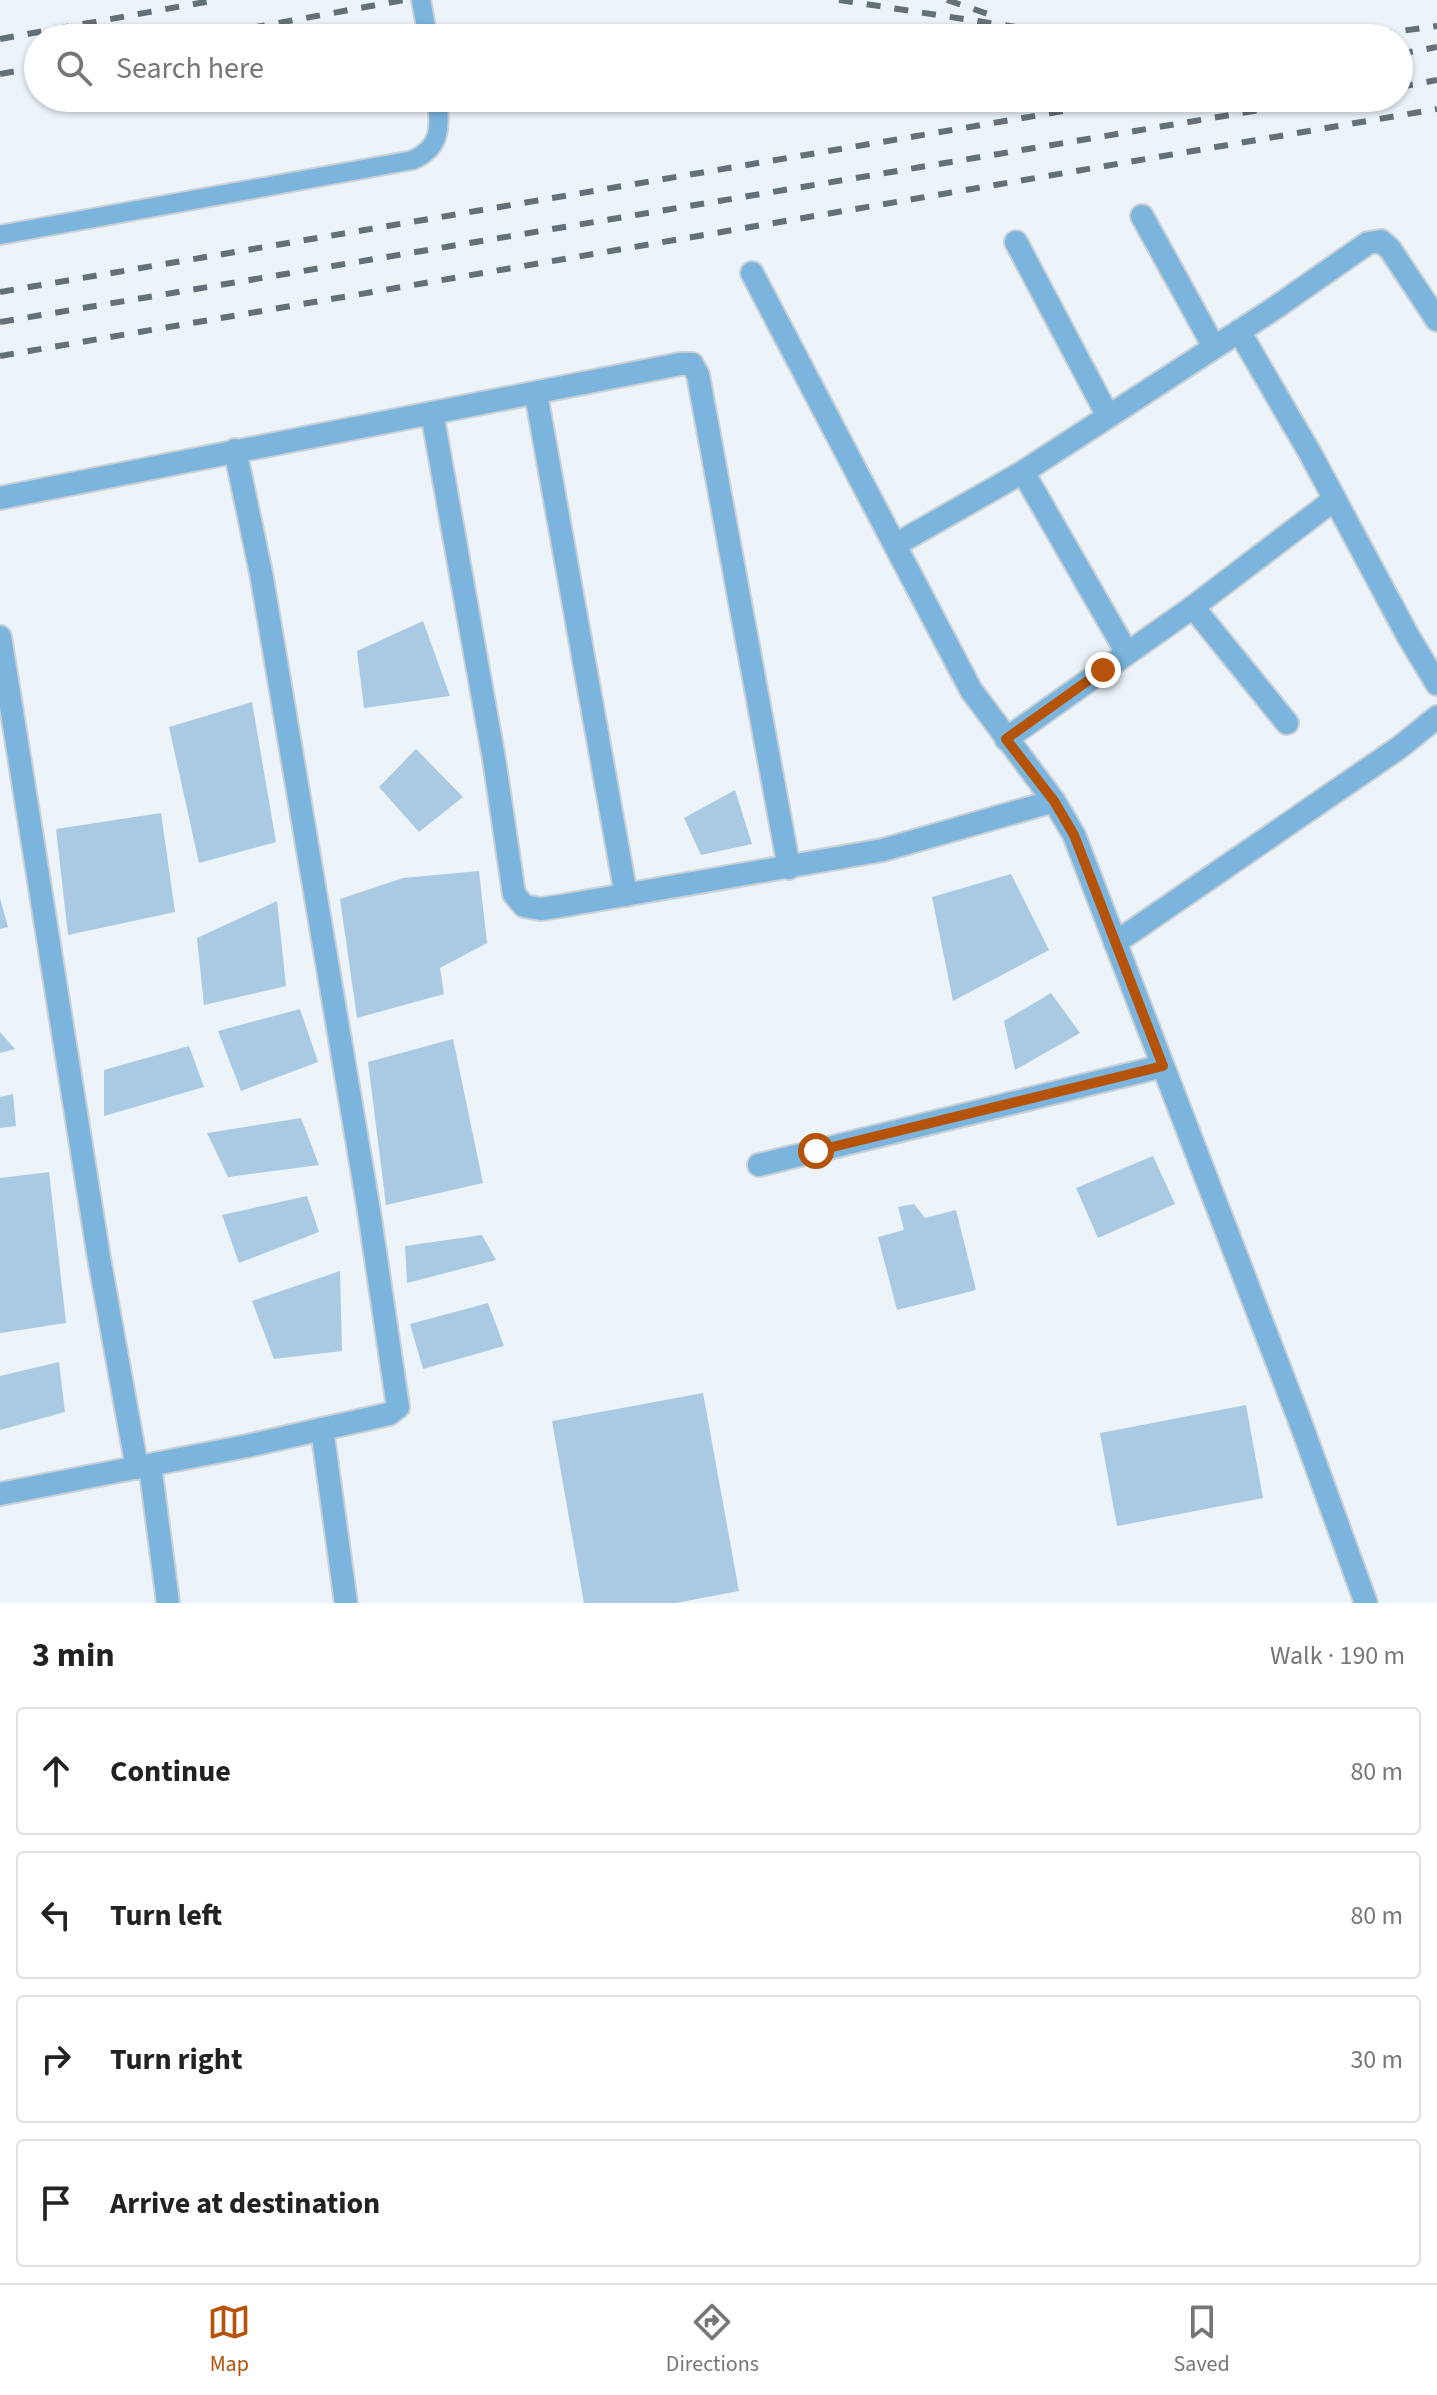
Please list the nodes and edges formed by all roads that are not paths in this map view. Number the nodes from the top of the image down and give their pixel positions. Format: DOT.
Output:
graph roads {
  1 [pos="421,0"];
  2 [pos="425,24"];
  3 [pos="439,112"];
  4 [pos="1142,216"];
  5 [pos="0,235"];
  6 [pos="1016,242"];
  7 [pos="752,273"];
  8 [pos="1437,320"];
  9 [pos="1239,331"];
  10 [pos="1214,347"];
  11 [pos="536,394"];
  12 [pos="432,413"];
  13 [pos="1108,416"];
  14 [pos="235,450"];
  15 [pos="1023,472"];
  16 [pos="0,498"];
  17 [pos="1335,499"];
  18 [pos="895,545"];
  19 [pos="1193,607"];
  20 [pos="0,637"];
  21 [pos="1127,653"];
  22 [pos="1437,684"];
  23 [pos="1437,717"];
  24 [pos="1287,723"];
  25 [pos="1006,739"];
  26 [pos="1054,801"];
  27 [pos="789,868"];
  28 [pos="626,895"];
  29 [pos="1115,943"];
  30 [pos="1163,1066"];
  31 [pos="759,1165"];
  32 [pos="322,1429"];
  33 [pos="144,1467"];
  34 [pos="0,1494"];
  35 [pos="168,1603"];
  36 [pos="346,1603"];
  37 [pos="1366,1603"];
  1 -- 2 [label="lane"];
  3 -- 5 [label="lane"];
  4 -- 10 [label="street"];
  6 -- 13 [label="street"];
  7 -- 18 [label="street"];
  8 -- 9 [label="street"];
  9 -- 10 [label="street"];
  9 -- 17 [label="street"];
  10 -- 13 [label="street"];
  11 -- 12 [label="street"];
  11 -- 27 [label="street"];
  11 -- 28 [label="street"];
  12 -- 14 [label="street"];
  12 -- 28 [label="street"];
  13 -- 15 [label="street"];
  14 -- 16 [label="street"];
  14 -- 32 [label="street"];
  15 -- 18 [label="street"];
  15 -- 21 [label="street"];
  17 -- 19 [label="street"];
  17 -- 22 [label="street"];
  18 -- 25 [label="street"];
  19 -- 21 [label="street"];
  19 -- 24 [label="street"];
  20 -- 33 [label="street"];
  21 -- 25 [label="street"];
  23 -- 29 [label="street"];
  25 -- 26 [label="street"];
  26 -- 27 [label="street"];
  26 -- 29 [label="street"];
  27 -- 28 [label="street"];
  29 -- 30 [label="street"];
  30 -- 31 [label="street"];
  30 -- 37 [label="street"];
  32 -- 33 [label="street"];
  32 -- 36 [label="street"];
  33 -- 34 [label="street"];
  33 -- 35 [label="street"];
}
